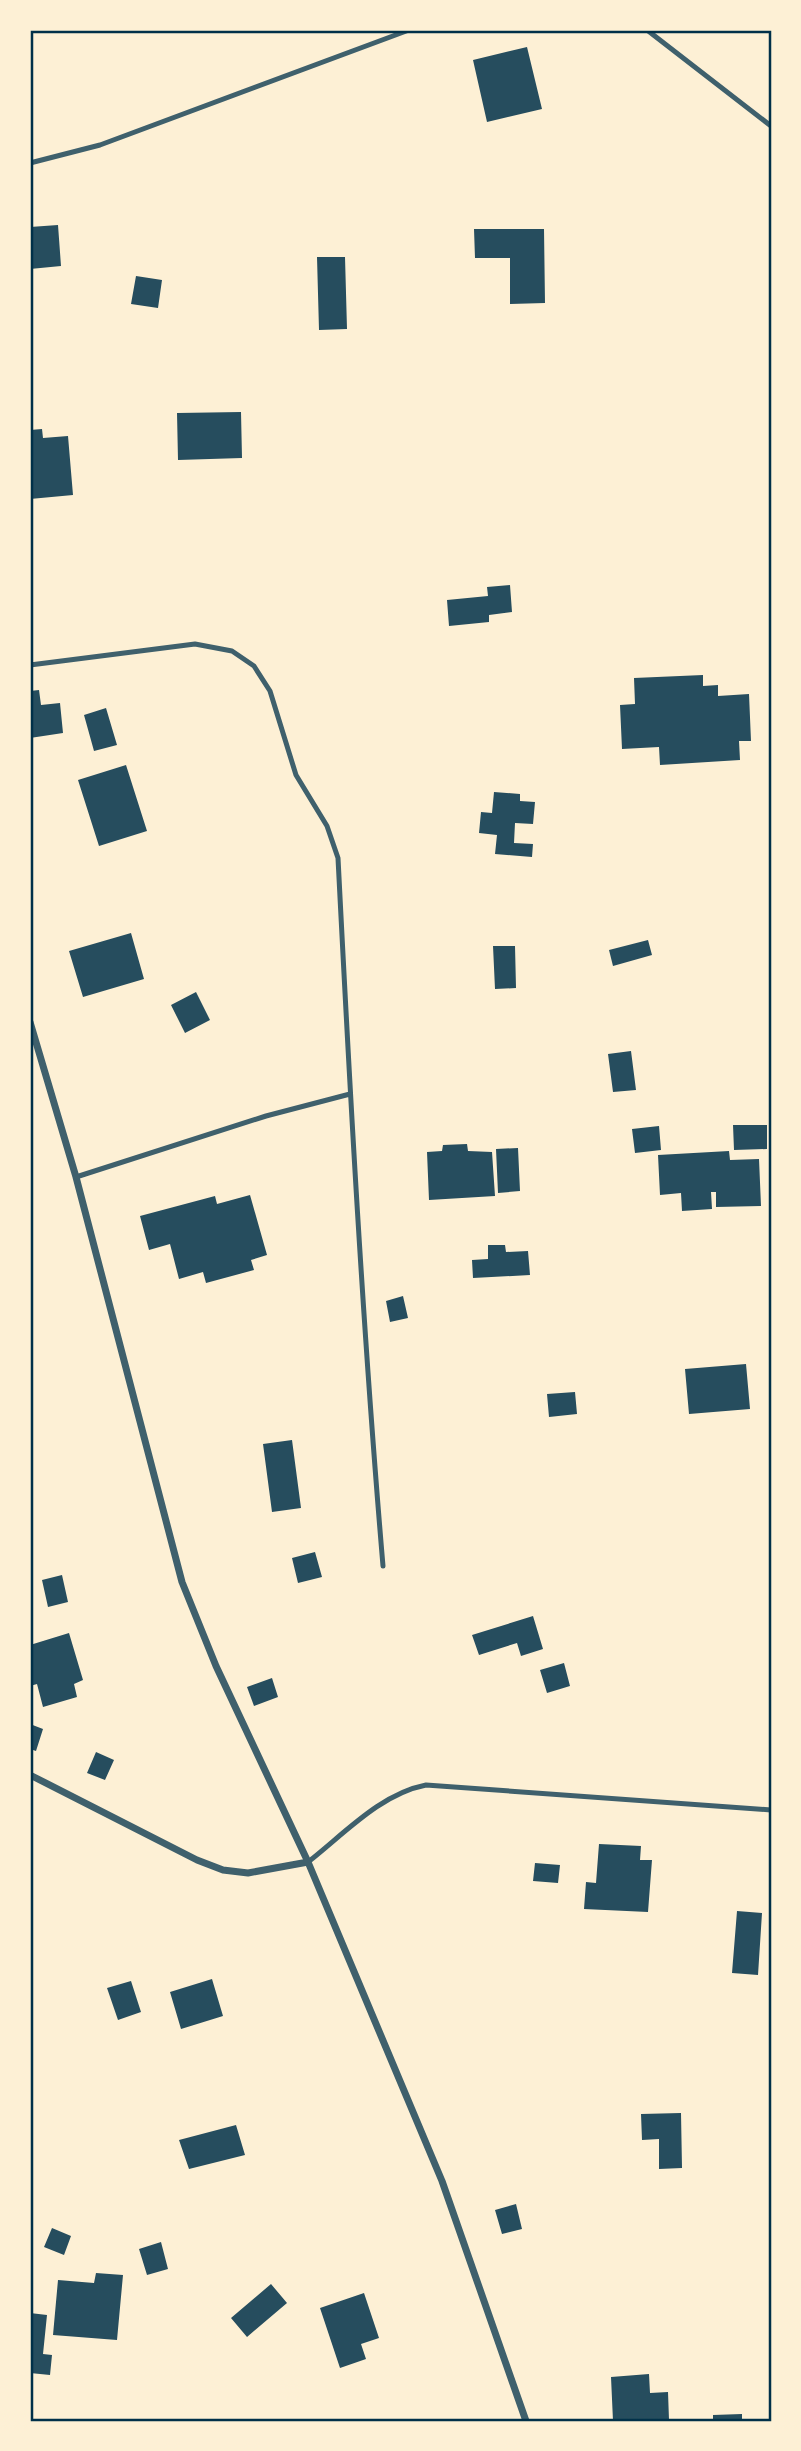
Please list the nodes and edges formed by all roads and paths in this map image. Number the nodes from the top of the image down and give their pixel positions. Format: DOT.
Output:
graph roads {
  1 [pos="409,30"];
  2 [pos="647,30"];
  3 [pos="771,126"];
  4 [pos="30,163"];
  5 [pos="30,665"];
  6 [pos="30,1022"];
  7 [pos="350,1094"];
  8 [pos="76,1177"];
  9 [pos="383,1566"];
  10 [pos="30,1775"];
  11 [pos="771,1810"];
  12 [pos="308,1862"];
  13 [pos="526,2421"];
  1 -- 4 [label="lane"];
  2 -- 3 [label="lane"];
  5 -- 7 [label="lane"];
  6 -- 8 [label="street"];
  7 -- 8 [label="lane"];
  7 -- 9 [label="lane"];
  8 -- 12 [label="street"];
  10 -- 12 [label="street"];
  11 -- 12 [label="lane"];
  12 -- 13 [label="street"];
}
